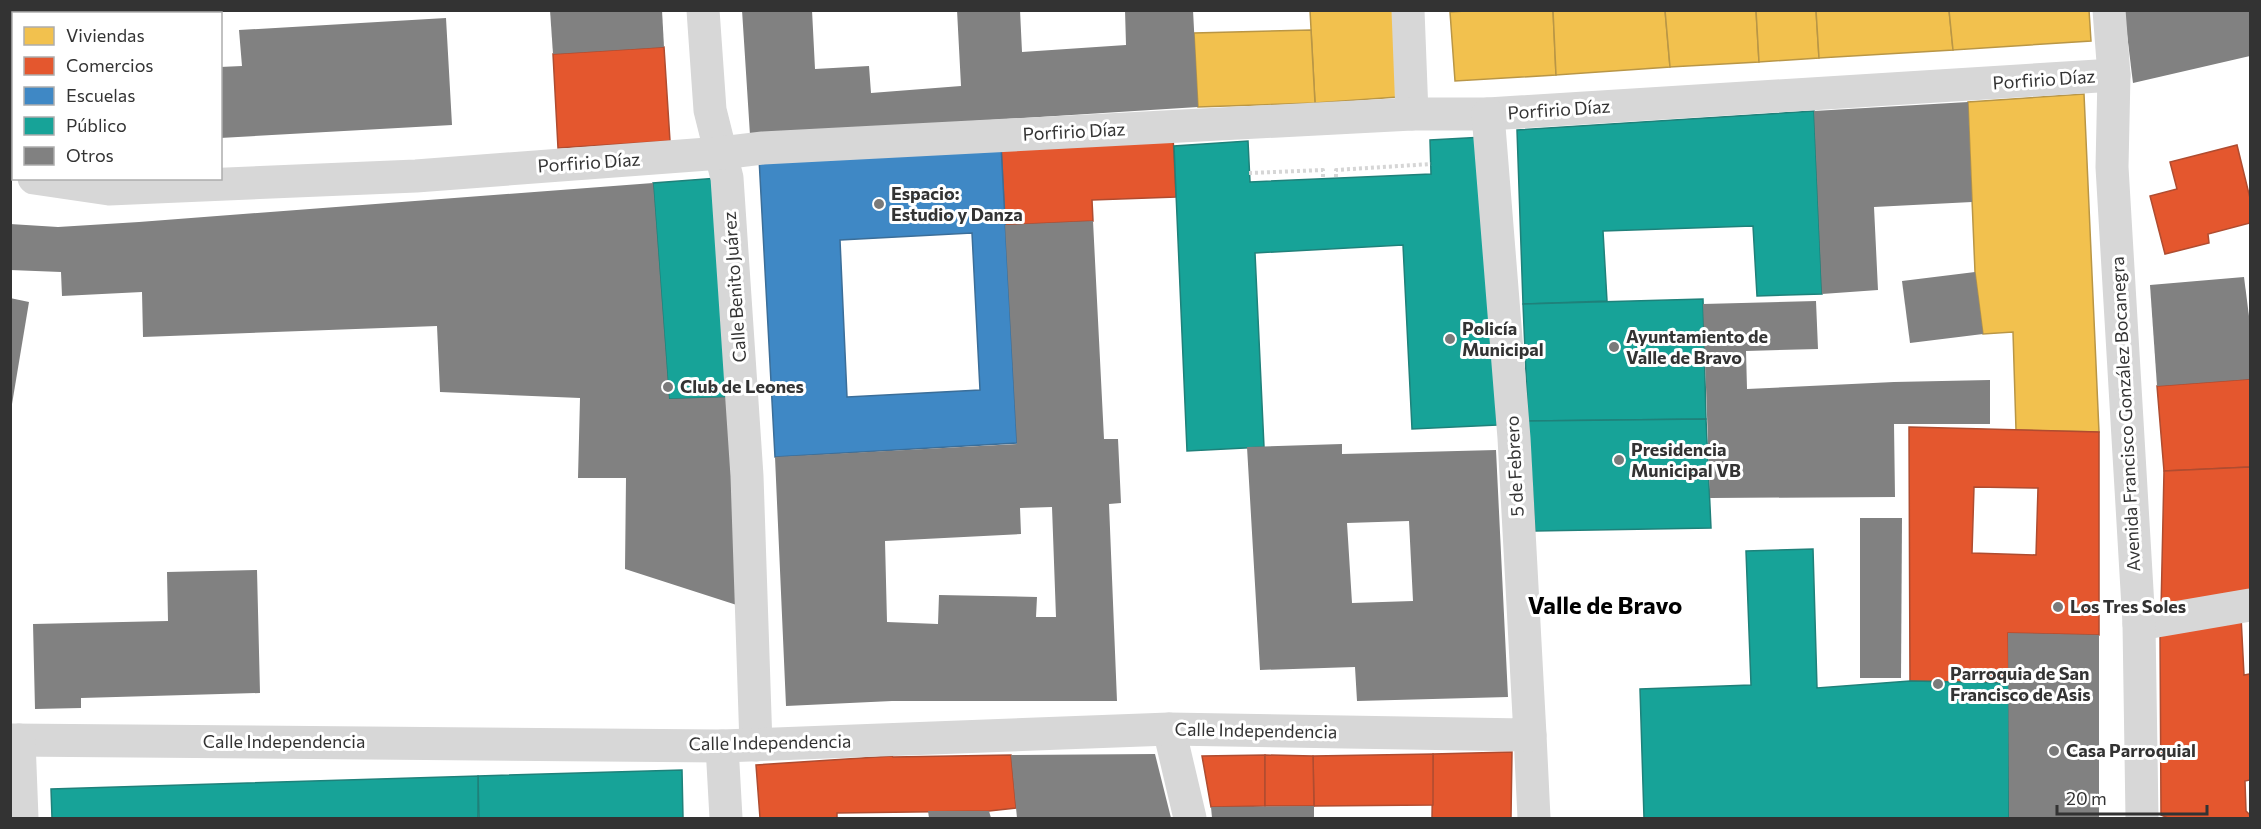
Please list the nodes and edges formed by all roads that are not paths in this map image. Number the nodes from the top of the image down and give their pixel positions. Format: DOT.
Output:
graph roads {
  1 [pos="704,10"];
  2 [pos="1408,10"];
  3 [pos="2109,10"];
  4 [pos="2114,75"];
  5 [pos="1412,114"];
  6 [pos="1488,114"];
  7 [pos="721,153"];
  8 [pos="48,180"];
  9 [pos="2250,605"];
  10 [pos="2139,624"];
  11 [pos="1169,729"];
  12 [pos="1530,735"];
  13 [pos="15,740"];
  14 [pos="756,745"];
  15 [pos="722,746"];
  16 [pos="22,819"];
  17 [pos="726,819"];
  18 [pos="1190,819"];
  19 [pos="1534,819"];
  20 [pos="2142,819"];
  1 -- 7 [label="street, Calle Benito Juárez"];
  2 -- 5 [label="street"];
  3 -- 4 [label="street, Avenida Francisco González Bocanegra"];
  4 -- 6 [label="street, Porfirio Díaz"];
  4 -- 10 [label="street, Avenida Francisco González Bocanegra"];
  5 -- 6 [label="street, Porfirio Díaz"];
  5 -- 7 [label="street, Porfirio Díaz"];
  6 -- 12 [label="street, 5 de Febrero"];
  7 -- 8 [label="street, Porfirio Díaz"];
  7 -- 14 [label="street, Calle Benito Juárez"];
  9 -- 10 [label="street"];
  10 -- 20 [label="street, Avenida Francisco González Bocanegra"];
  11 -- 12 [label="street, Calle Independencia"];
  11 -- 14 [label="street, Calle Independencia"];
  11 -- 18 [label="street"];
  12 -- 19 [label="street, 5 de Febrero"];
  13 -- 15 [label="street, Calle Independencia"];
  13 -- 16 [label="street"];
  14 -- 15 [label="street, Calle Independencia"];
  15 -- 17 [label="street"];
}
